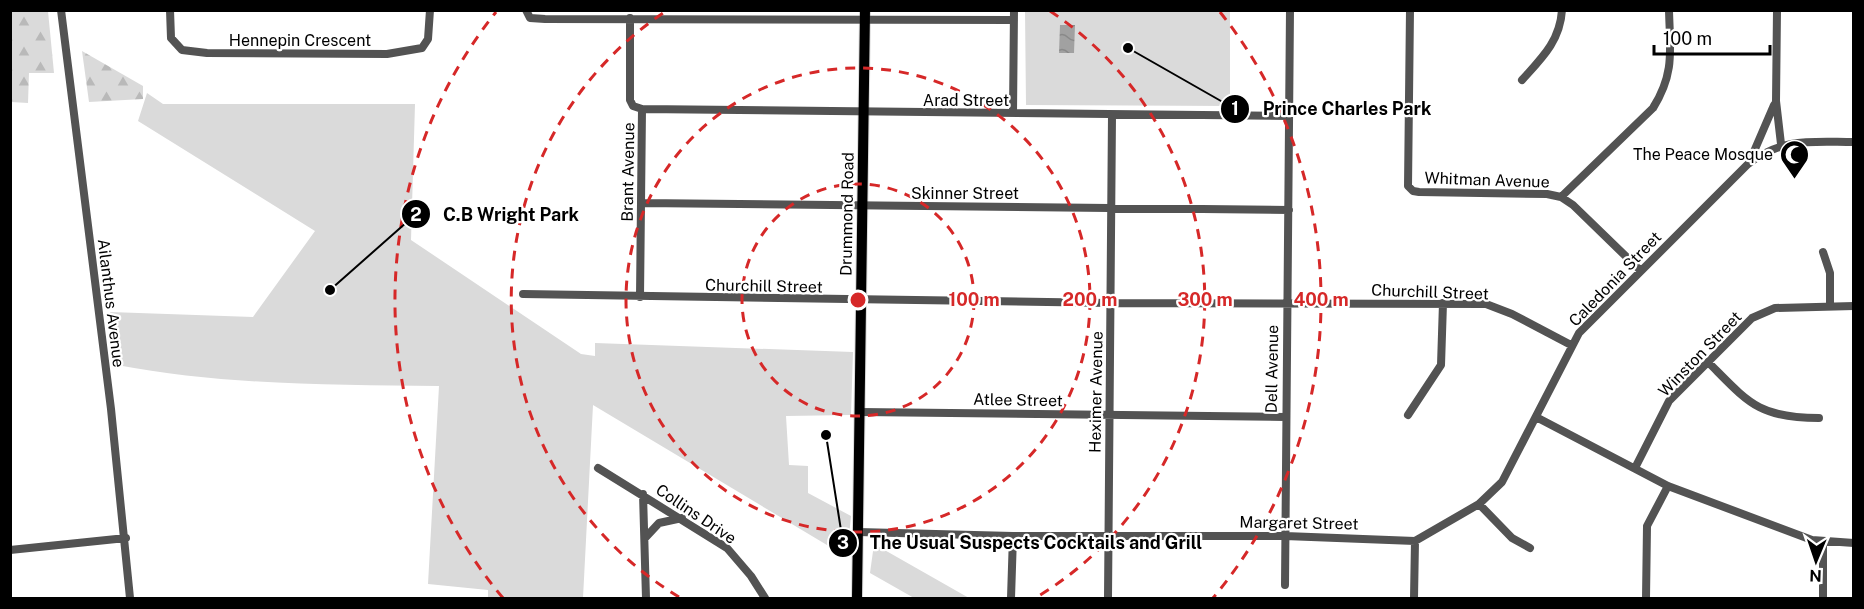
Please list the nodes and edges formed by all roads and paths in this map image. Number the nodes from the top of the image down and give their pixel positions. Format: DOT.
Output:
graph roads {
  1 [pos="61,10"];
  2 [pos="170,10"];
  3 [pos="430,10"];
  4 [pos="526,10"];
  5 [pos="1014,10"];
  6 [pos="1290,10"];
  7 [pos="1410,10"];
  8 [pos="1562,10"];
  9 [pos="1669,10"];
  10 [pos="1777,10"];
  11 [pos="865,14"];
  12 [pos="630,18"];
  13 [pos="1014,20"];
  14 [pos="1522,80"];
  15 [pos="1776,101"];
  16 [pos="642,109"];
  17 [pos="864,113"];
  18 [pos="1013,113"];
  19 [pos="1113,115"];
  20 [pos="1289,116"];
  21 [pos="1854,142"];
  22 [pos="1781,144"];
  23 [pos="1748,164"];
  24 [pos="1561,197"];
  25 [pos="641,203"];
  26 [pos="862,206"];
  27 [pos="1112,208"];
  28 [pos="1289,210"];
  29 [pos="1823,252"];
  30 [pos="1641,271"];
  31 [pos="523,294"];
  32 [pos="640,297"];
  33 [pos="860,300"];
  34 [pos="1110,303"];
  35 [pos="1443,303"];
  36 [pos="1287,304"];
  37 [pos="1830,305"];
  38 [pos="1854,306"];
  39 [pos="1571,345"];
  40 [pos="1708,362"];
  41 [pos="860,412"];
  42 [pos="1109,415"];
  43 [pos="1408,415"];
  44 [pos="1285,417"];
  45 [pos="1536,417"];
  46 [pos="1819,418"];
  47 [pos="598,468"];
  48 [pos="1635,468"];
  49 [pos="1668,486"];
  50 [pos="643,494"];
  51 [pos="1479,504"];
  52 [pos="682,518"];
  53 [pos="858,532"];
  54 [pos="1013,536"];
  55 [pos="1108,536"];
  56 [pos="1285,536"];
  57 [pos="126,538"];
  58 [pos="644,540"];
  59 [pos="1415,541"];
  60 [pos="1823,543"];
  61 [pos="1854,543"];
  62 [pos="1530,548"];
  63 [pos="10,550"];
  64 [pos="1285,585"];
  65 [pos="130,598"];
  66 [pos="646,598"];
  67 [pos="765,598"];
  68 [pos="857,598"];
  69 [pos="1011,598"];
  70 [pos="1108,598"];
  71 [pos="1414,598"];
  72 [pos="1646,598"];
  73 [pos="1823,598"];
  1 -- 57 [label="street, Ailanthus Avenue"];
  2 -- 3 [label="street, Hennepin Crescent"];
  4 -- 12 [label="street"];
  5 -- 13 [label="street"];
  6 -- 20 [label="street, Dell Avenue"];
  7 -- 24 [label="street, Whitman Avenue"];
  8 -- 14 [label="street"];
  9 -- 24 [label="street"];
  10 -- 15 [label="street"];
  11 -- 12 [label="street"];
  11 -- 13 [label="street"];
  11 -- 17 [label="main road, Drummond Road"];
  12 -- 16 [label="street, Brant Avenue"];
  13 -- 18 [label="street"];
  15 -- 22 [label="street"];
  15 -- 23 [label="street"];
  16 -- 17 [label="street, Arad Street"];
  16 -- 25 [label="street, Brant Avenue"];
  17 -- 18 [label="street, Arad Street"];
  17 -- 26 [label="main road, Drummond Road"];
  18 -- 19 [label="street, Arad Street"];
  19 -- 20 [label="street, Arad Street"];
  19 -- 27 [label="street, Heximer Avenue"];
  20 -- 28 [label="street, Dell Avenue"];
  21 -- 22 [label="street, Caledonia Street"];
  22 -- 23 [label="street, Caledonia Street"];
  23 -- 30 [label="street, Caledonia Street"];
  24 -- 30 [label="street, Whitman Avenue"];
  25 -- 26 [label="street, Skinner Street"];
  25 -- 32 [label="street, Brant Avenue"];
  26 -- 27 [label="street, Skinner Street"];
  26 -- 33 [label="main road, Drummond Road"];
  27 -- 28 [label="street, Skinner Street"];
  27 -- 34 [label="street, Heximer Avenue"];
  28 -- 36 [label="street, Dell Avenue"];
  29 -- 37 [label="street"];
  30 -- 39 [label="street, Caledonia Street"];
  31 -- 32 [label="street, Churchill Street"];
  32 -- 33 [label="street, Churchill Street"];
  33 -- 34 [label="street, Churchill Street"];
  33 -- 41 [label="main road, Drummond Road"];
  34 -- 36 [label="street, Churchill Street"];
  34 -- 42 [label="street, Heximer Avenue"];
  35 -- 36 [label="street, Churchill Street"];
  35 -- 39 [label="street, Churchill Street"];
  35 -- 43 [label="street"];
  36 -- 44 [label="street, Dell Avenue"];
  37 -- 38 [label="street, Winston Street"];
  37 -- 40 [label="street, Winston Street"];
  39 -- 45 [label="street, Caledonia Street"];
  40 -- 46 [label="street"];
  40 -- 48 [label="street, Winston Street"];
  41 -- 42 [label="street, Atlee Street"];
  41 -- 53 [label="main road, Drummond Road"];
  42 -- 44 [label="street, Atlee Street"];
  42 -- 55 [label="street, Heximer Avenue"];
  44 -- 56 [label="street, Dell Avenue"];
  45 -- 48 [label="street"];
  45 -- 51 [label="street, Caledonia Street"];
  47 -- 50 [label="street, Collins Drive"];
  48 -- 49 [label="street"];
  49 -- 60 [label="street"];
  49 -- 72 [label="street"];
  50 -- 52 [label="street, Collins Drive"];
  50 -- 58 [label="street"];
  51 -- 59 [label="street, Caledonia Street"];
  51 -- 62 [label="street"];
  52 -- 58 [label="street"];
  52 -- 67 [label="street, Collins Drive"];
  53 -- 54 [label="street, Margaret Street"];
  53 -- 68 [label="main road, Drummond Road"];
  54 -- 55 [label="street, Margaret Street"];
  54 -- 69 [label="street"];
  55 -- 56 [label="street, Margaret Street"];
  55 -- 70 [label="street, Heximer Avenue"];
  56 -- 59 [label="street, Margaret Street"];
  56 -- 64 [label="street, Dell Avenue"];
  57 -- 63 [label="street"];
  57 -- 65 [label="street, Ailanthus Avenue"];
  58 -- 66 [label="street"];
  59 -- 71 [label="street"];
  60 -- 61 [label="street"];
  60 -- 73 [label="street"];
}
